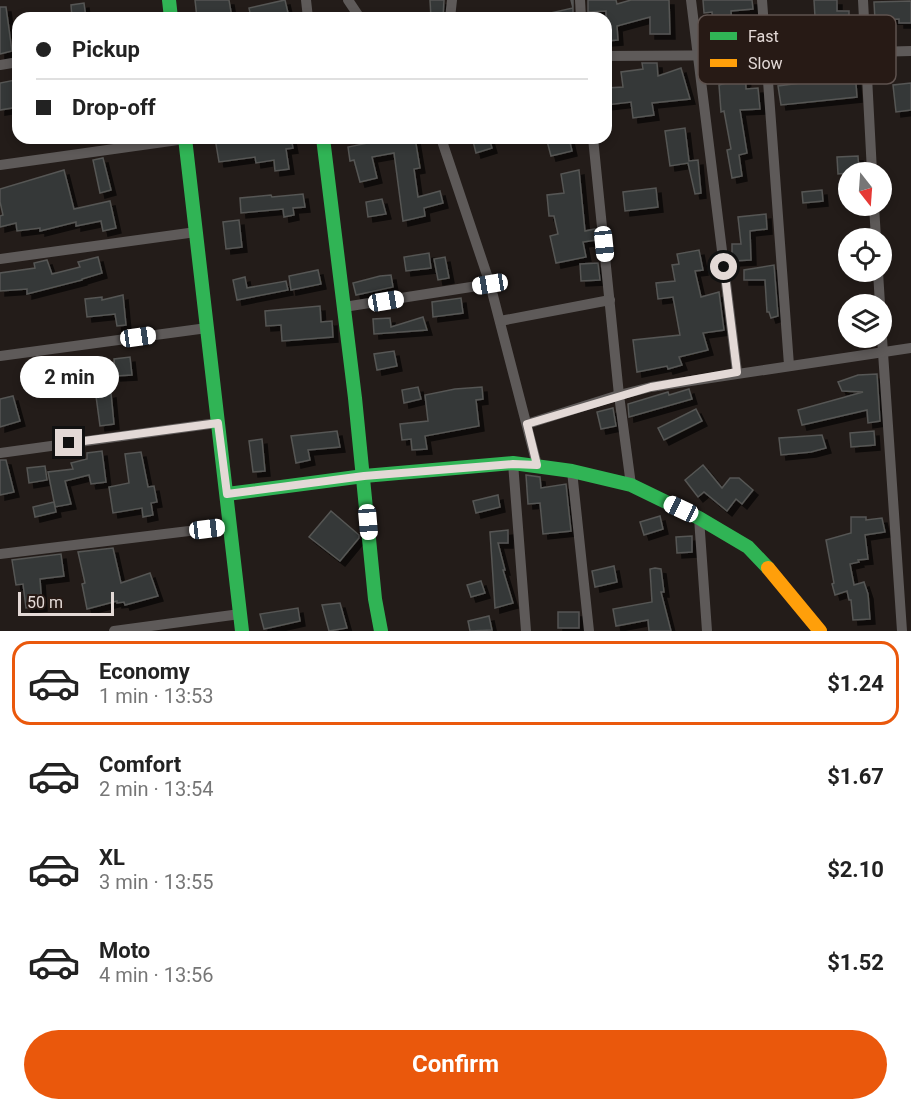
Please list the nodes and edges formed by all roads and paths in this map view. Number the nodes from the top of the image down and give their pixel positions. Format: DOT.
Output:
graph roads {
  1 [pos="691,0"];
  2 [pos="762,0"];
  3 [pos="863,0"];
  4 [pos="763,15"];
  5 [pos="864,15"];
  6 [pos="896,51"];
  7 [pos="911,51"];
  8 [pos="697,55"];
  9 [pos="612,56"];
  10 [pos="698,63"];
  11 [pos="701,84"];
  12 [pos="767,84"];
  13 [pos="868,84"];
  14 [pos="149,144"];
  15 [pos="186,144"];
  16 [pos="324,144"];
  17 [pos="443,144"];
  18 [pos="594,144"];
  19 [pos="872,162"];
  20 [pos="0,165"];
  21 [pos="196,232"];
  22 [pos="0,259"];
  23 [pos="490,284"];
  24 [pos="610,300"];
  25 [pos="344,307"];
  26 [pos="500,321"];
  27 [pos="207,328"];
  28 [pos="882,348"];
  29 [pos="911,348"];
  30 [pos="882,352"];
  31 [pos="0,356"];
  32 [pos="789,365"];
  33 [pos="737,372"];
  34 [pos="619,395"];
  35 [pos="218,423"];
  36 [pos="527,424"];
  37 [pos="0,453"];
  38 [pos="513,464"];
  39 [pos="537,465"];
  40 [pos="572,471"];
  41 [pos="364,476"];
  42 [pos="631,485"];
  43 [pos="227,494"];
  44 [pos="699,518"];
  45 [pos="230,526"];
  46 [pos="0,554"];
  47 [pos="240,614"];
  48 [pos="805,614"];
  49 [pos="114,631"];
  50 [pos="242,631"];
  51 [pos="381,631"];
  52 [pos="526,631"];
  53 [pos="589,631"];
  54 [pos="707,631"];
  55 [pos="806,631"];
  56 [pos="820,631"];
  57 [pos="902,631"];
  1 -- 8 [label="street"];
  2 -- 4 [label="street"];
  3 -- 5 [label="street"];
  6 -- 7 [label="street"];
  8 -- 9 [label="street"];
  8 -- 10 [label="street"];
  11 -- 33 [label="street"];
  12 -- 32 [label="street"];
  13 -- 19 [label="street"];
  14 -- 20 [label="street"];
  15 -- 21 [label="street"];
  16 -- 25 [label="street"];
  17 -- 23 [label="street"];
  18 -- 24 [label="street"];
  21 -- 22 [label="street"];
  21 -- 27 [label="street"];
  23 -- 25 [label="street"];
  23 -- 26 [label="street"];
  24 -- 26 [label="street"];
  24 -- 34 [label="street"];
  25 -- 41 [label="street"];
  26 -- 36 [label="street"];
  27 -- 31 [label="street"];
  27 -- 35 [label="street"];
  28 -- 30 [label="street"];
  29 -- 30 [label="street"];
  30 -- 32 [label="street"];
  30 -- 57 [label="street"];
  32 -- 33 [label="street"];
  33 -- 34 [label="street"];
  34 -- 36 [label="street"];
  34 -- 42 [label="street"];
  35 -- 37 [label="street"];
  35 -- 43 [label="street"];
  36 -- 39 [label="street"];
  38 -- 39 [label="street"];
  38 -- 41 [label="street"];
  38 -- 52 [label="street"];
  39 -- 40 [label="street"];
  40 -- 42 [label="street"];
  40 -- 53 [label="street"];
  41 -- 43 [label="street"];
  41 -- 51 [label="street"];
  42 -- 44 [label="street"];
  43 -- 45 [label="street"];
  44 -- 48 [label="street"];
  44 -- 54 [label="street"];
  45 -- 46 [label="street"];
  45 -- 47 [label="street"];
  47 -- 49 [label="street"];
  47 -- 50 [label="street"];
  48 -- 55 [label="street"];
  48 -- 56 [label="street"];
}
